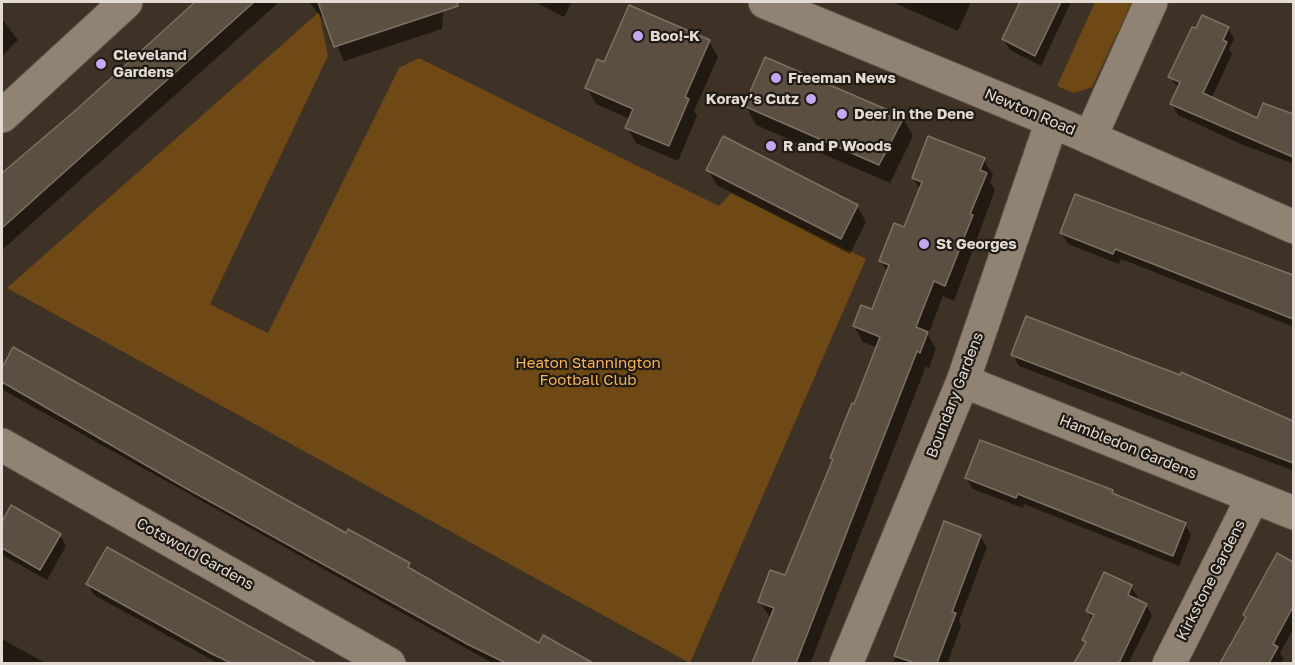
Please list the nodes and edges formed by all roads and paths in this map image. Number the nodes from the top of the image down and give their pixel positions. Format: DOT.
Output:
graph roads {
  1 [pos="126,2"];
  2 [pos="765,2"];
  3 [pos="1151,2"];
  4 [pos="2,116"];
  5 [pos="1052,121"];
  6 [pos="1090,138"];
  7 [pos="1293,226"];
  8 [pos="963,381"];
  9 [pos="5,452"];
  10 [pos="1253,497"];
  11 [pos="1293,513"];
  12 [pos="389,663"];
  13 [pos="846,663"];
  14 [pos="1169,663"];
  1 -- 4 [label="street"];
  2 -- 5 [label="street, Newton Road"];
  3 -- 6 [label="street"];
  5 -- 6 [label="street, Newton Road"];
  5 -- 8 [label="street, Boundary Gardens"];
  6 -- 7 [label="street, Newton Road"];
  8 -- 10 [label="street, Hambledon Gardens"];
  8 -- 13 [label="street, Boundary Gardens"];
  9 -- 12 [label="street, Cotswold Gardens"];
  10 -- 11 [label="street, Hambledon Gardens"];
  10 -- 14 [label="street, Kirkstone Gardens"];
}
